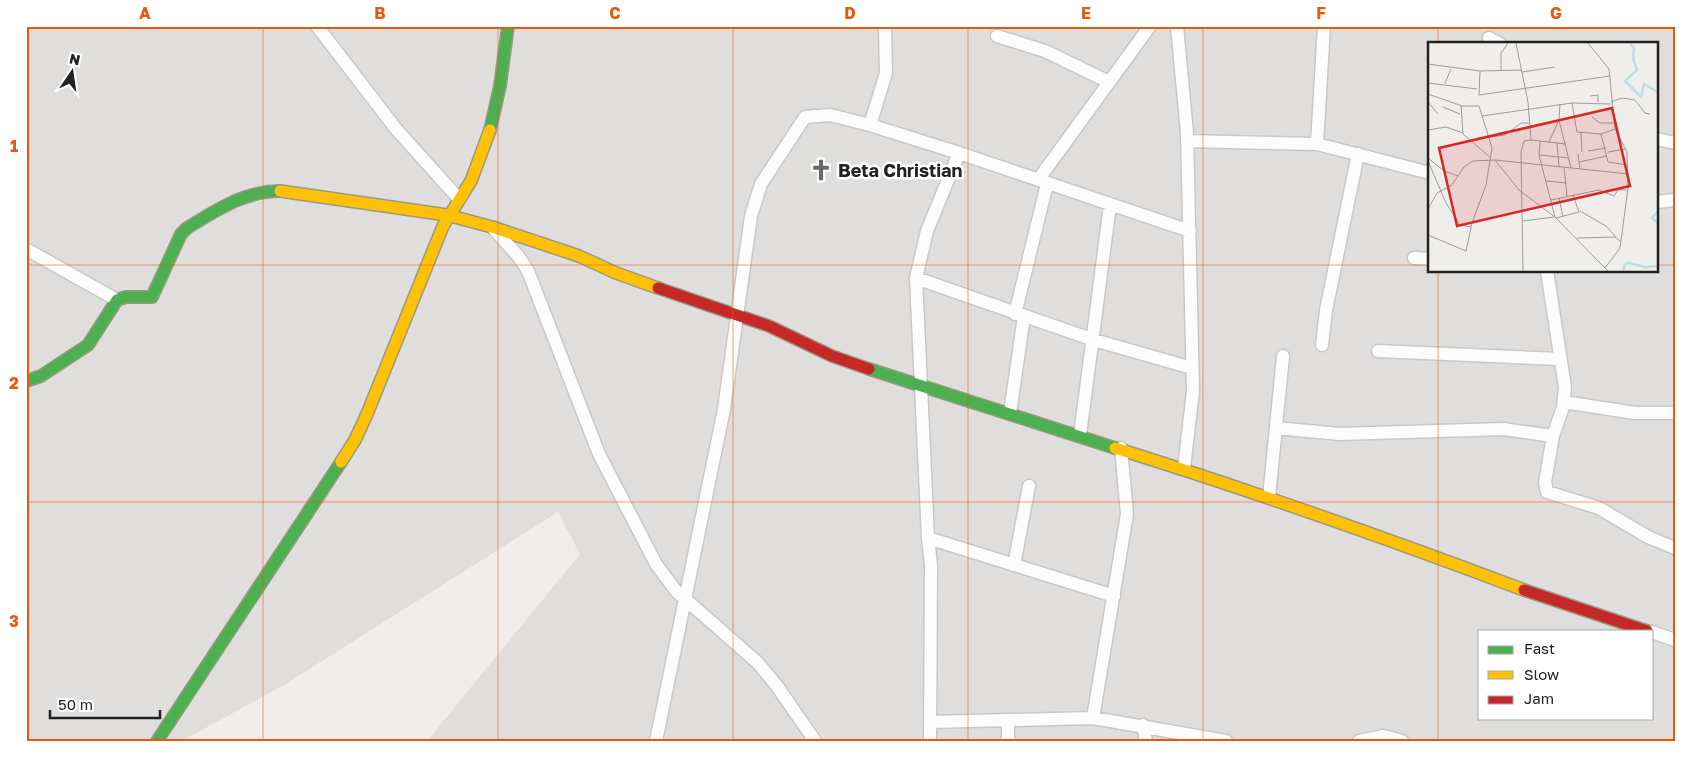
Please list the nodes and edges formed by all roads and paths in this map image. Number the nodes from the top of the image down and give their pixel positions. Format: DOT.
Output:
graph roads {
  1 [pos="317,26"];
  2 [pos="508,26"];
  3 [pos="885,26"];
  4 [pos="1150,26"];
  5 [pos="1177,26"];
  6 [pos="1324,26"];
  7 [pos="997,36"];
  8 [pos="1109,82"];
  9 [pos="870,125"];
  10 [pos="1658,139"];
  11 [pos="1188,141"];
  12 [pos="1675,143"];
  13 [pos="1318,144"];
  14 [pos="958,153"];
  15 [pos="1358,154"];
  16 [pos="1428,172"];
  17 [pos="1042,182"];
  18 [pos="459,199"];
  19 [pos="1675,200"];
  20 [pos="1658,202"];
  21 [pos="1110,205"];
  22 [pos="447,215"];
  23 [pos="492,227"];
  24 [pos="1190,231"];
  25 [pos="26,250"];
  26 [pos="1414,258"];
  27 [pos="1428,259"];
  28 [pos="1547,272"];
  29 [pos="916,278"];
  30 [pos="118,300"];
  31 [pos="737,315"];
  32 [pos="1019,315"];
  33 [pos="1094,340"];
  34 [pos="1322,345"];
  35 [pos="1378,351"];
  36 [pos="1283,356"];
  37 [pos="1560,360"];
  38 [pos="1192,368"];
  39 [pos="26,382"];
  40 [pos="920,387"];
  41 [pos="1564,402"];
  42 [pos="1010,413"];
  43 [pos="1675,413"];
  44 [pos="1276,428"];
  45 [pos="1080,435"];
  46 [pos="1553,436"];
  47 [pos="1121,448"];
  48 [pos="1184,468"];
  49 [pos="1029,486"];
  50 [pos="1269,496"];
  51 [pos="928,538"];
  52 [pos="1675,548"];
  53 [pos="1014,565"];
  54 [pos="1114,596"];
  55 [pos="686,600"];
  56 [pos="1644,630"];
  57 [pos="1654,633"];
  58 [pos="1675,640"];
  59 [pos="1094,718"];
  60 [pos="1008,720"];
  61 [pos="930,722"];
  62 [pos="1143,725"];
  63 [pos="158,741"];
  64 [pos="656,741"];
  65 [pos="815,741"];
  66 [pos="930,741"];
  67 [pos="1008,741"];
  68 [pos="1146,741"];
  69 [pos="1226,741"];
  70 [pos="1360,741"];
  71 [pos="1402,741"];
  1 -- 18 [label="street"];
  2 -- 18 [label="street"];
  3 -- 9 [label="street"];
  4 -- 8 [label="street"];
  5 -- 11 [label="street"];
  6 -- 13 [label="street"];
  7 -- 8 [label="street"];
  8 -- 17 [label="street"];
  9 -- 14 [label="street"];
  9 -- 31 [label="street"];
  10 -- 12 [label="street"];
  11 -- 13 [label="street"];
  11 -- 24 [label="street"];
  13 -- 15 [label="street"];
  14 -- 17 [label="street"];
  14 -- 29 [label="street"];
  15 -- 16 [label="street"];
  15 -- 34 [label="street"];
  17 -- 21 [label="street"];
  17 -- 32 [label="street"];
  18 -- 22 [label="street"];
  19 -- 20 [label="street"];
  21 -- 24 [label="street"];
  21 -- 33 [label="street"];
  22 -- 23 [label="street"];
  22 -- 30 [label="street"];
  22 -- 63 [label="street"];
  23 -- 31 [label="street"];
  23 -- 55 [label="street"];
  24 -- 38 [label="street"];
  25 -- 30 [label="street"];
  26 -- 27 [label="street"];
  28 -- 37 [label="street"];
  29 -- 32 [label="street"];
  29 -- 40 [label="street"];
  30 -- 39 [label="street"];
  31 -- 40 [label="street"];
  31 -- 55 [label="street"];
  32 -- 33 [label="street"];
  32 -- 42 [label="street"];
  33 -- 38 [label="street"];
  33 -- 45 [label="street"];
  35 -- 37 [label="street"];
  36 -- 44 [label="street"];
  37 -- 41 [label="street"];
  38 -- 48 [label="street"];
  40 -- 42 [label="street"];
  40 -- 51 [label="street"];
  41 -- 43 [label="street"];
  41 -- 46 [label="street"];
  42 -- 45 [label="street"];
  44 -- 46 [label="street"];
  44 -- 50 [label="street"];
  45 -- 47 [label="street"];
  46 -- 52 [label="street"];
  47 -- 48 [label="street"];
  47 -- 54 [label="street"];
  48 -- 50 [label="street"];
  49 -- 53 [label="street"];
  50 -- 56 [label="street"];
  51 -- 53 [label="street"];
  51 -- 61 [label="street"];
  53 -- 54 [label="street"];
  54 -- 59 [label="street"];
  55 -- 64 [label="street"];
  55 -- 65 [label="street"];
  57 -- 58 [label="street"];
  59 -- 60 [label="street"];
  59 -- 62 [label="street"];
  60 -- 61 [label="street"];
  60 -- 67 [label="street"];
  61 -- 66 [label="street"];
  62 -- 68 [label="street"];
  62 -- 69 [label="street"];
  70 -- 71 [label="street"];
}
